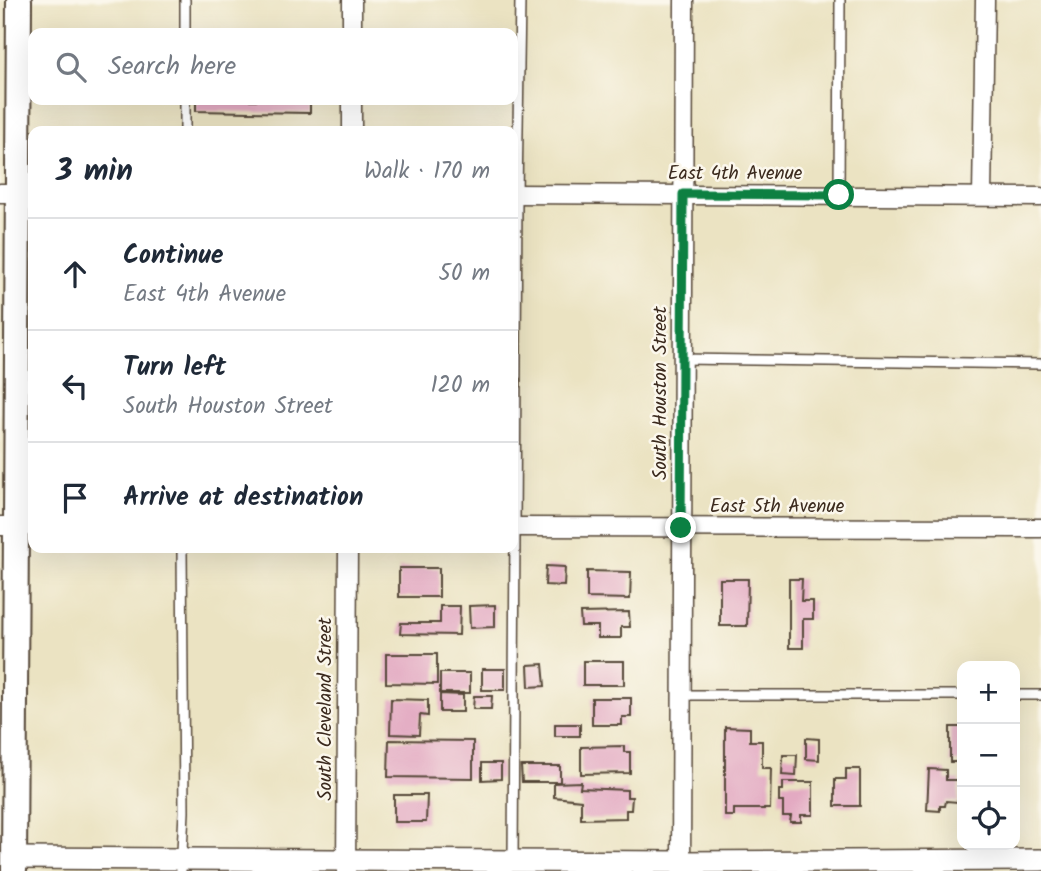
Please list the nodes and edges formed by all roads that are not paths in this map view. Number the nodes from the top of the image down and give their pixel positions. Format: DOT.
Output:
graph roads {
  1 [pos="19,0"];
  2 [pos="185,0"];
  3 [pos="352,0"];
  4 [pos="520,0"];
  5 [pos="684,0"];
  6 [pos="839,0"];
  7 [pos="985,0"];
  8 [pos="185,28"];
  9 [pos="352,28"];
  10 [pos="518,78"];
  11 [pos="185,105"];
  12 [pos="352,105"];
  13 [pos="517,105"];
  14 [pos="185,126"];
  15 [pos="352,126"];
  16 [pos="517,126"];
  17 [pos="17,193"];
  18 [pos="518,194"];
  19 [pos="683,194"];
  20 [pos="839,195"];
  21 [pos="982,196"];
  22 [pos="1041,197"];
  23 [pos="682,359"];
  24 [pos="1041,364"];
  25 [pos="17,526"];
  26 [pos="518,527"];
  27 [pos="681,528"];
  28 [pos="1041,528"];
  29 [pos="182,553"];
  30 [pos="348,553"];
  31 [pos="514,553"];
  32 [pos="682,695"];
  33 [pos="957,695"];
  34 [pos="1020,695"];
  35 [pos="1041,695"];
  36 [pos="1041,860"];
  37 [pos="10,862"];
  38 [pos="181,865"];
  39 [pos="346,865"];
  40 [pos="513,866"];
  41 [pos="681,866"];
  1 -- 17 [label="main road"];
  2 -- 8 [label="lane"];
  3 -- 9 [label="street"];
  4 -- 10 [label="lane"];
  5 -- 19 [label="street, South Houston Street"];
  6 -- 20 [label="lane"];
  7 -- 21 [label="street"];
  11 -- 14 [label="lane"];
  12 -- 15 [label="street"];
  13 -- 16 [label="lane"];
  17 -- 25 [label="main road"];
  18 -- 19 [label="street, East 4th Avenue"];
  19 -- 20 [label="street, East 4th Avenue"];
  19 -- 23 [label="street, South Houston Street"];
  20 -- 21 [label="street, East 4th Avenue"];
  21 -- 22 [label="street, East 4th Avenue"];
  23 -- 24 [label="lane"];
  23 -- 27 [label="street, South Houston Street"];
  25 -- 37 [label="main road"];
  26 -- 27 [label="street, East 5th Avenue"];
  27 -- 28 [label="street, East 5th Avenue"];
  27 -- 32 [label="street, South Houston Street"];
  29 -- 38 [label="lane"];
  30 -- 39 [label="street, South Cleveland Street"];
  31 -- 40 [label="lane"];
  32 -- 33 [label="lane"];
  32 -- 41 [label="street, South Houston Street"];
  34 -- 35 [label="lane"];
  36 -- 41 [label="street"];
  37 -- 38 [label="street"];
  38 -- 39 [label="street"];
  39 -- 40 [label="street"];
  40 -- 41 [label="street"];
}
